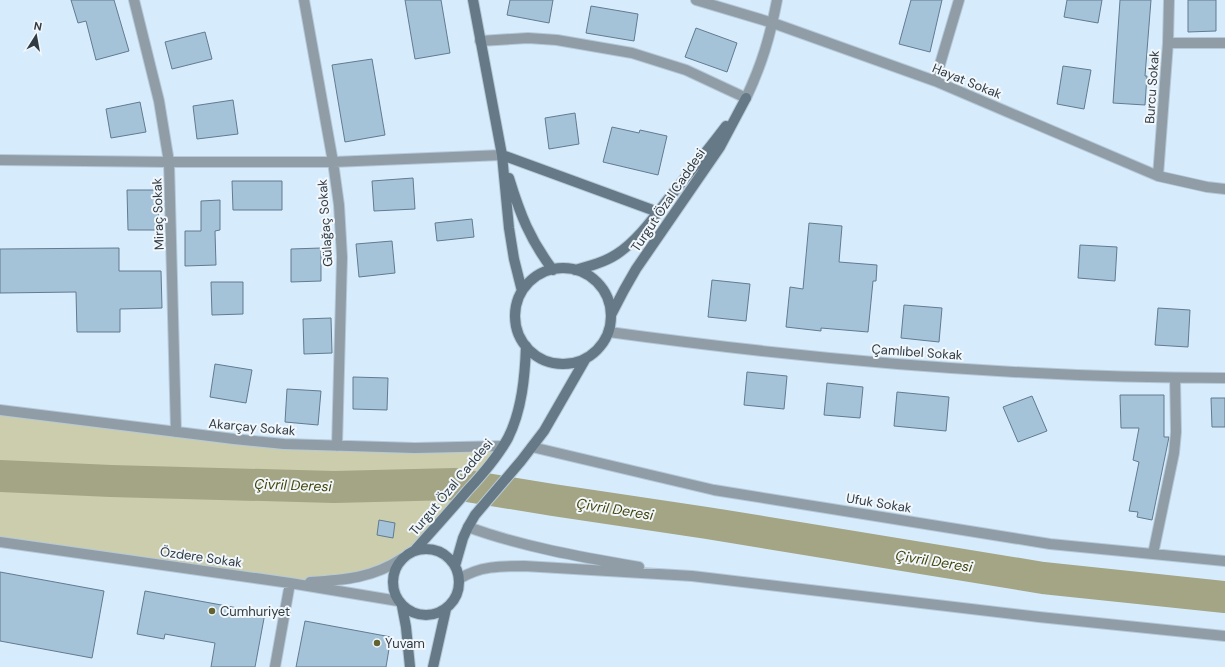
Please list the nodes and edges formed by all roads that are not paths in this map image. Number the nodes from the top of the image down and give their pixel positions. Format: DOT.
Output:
graph roads {
  1 [pos="134,0"];
  2 [pos="304,0"];
  3 [pos="473,0"];
  4 [pos="696,0"];
  5 [pos="777,0"];
  6 [pos="959,0"];
  7 [pos="1169,0"];
  8 [pos="773,23"];
  9 [pos="480,41"];
  10 [pos="1168,43"];
  11 [pos="1225,43"];
  12 [pos="935,81"];
  13 [pos="746,98"];
  14 [pos="502,155"];
  15 [pos="0,160"];
  16 [pos="169,162"];
  17 [pos="333,162"];
  18 [pos="1158,176"];
  19 [pos="1225,189"];
  20 [pos="658,212"];
  21 [pos="553,270"];
  22 [pos="574,270"];
  23 [pos="522,291"];
  24 [pos="611,315"];
  25 [pos="609,332"];
  26 [pos="526,346"];
  27 [pos="586,358"];
  28 [pos="1175,378"];
  29 [pos="1225,378"];
  30 [pos="0,410"];
  31 [pos="176,432"];
  32 [pos="337,446"];
  33 [pos="503,446"];
  34 [pos="532,447"];
  35 [pos="468,527"];
  36 [pos="0,542"];
  37 [pos="414,551"];
  38 [pos="1153,554"];
  39 [pos="403,558"];
  40 [pos="1225,561"];
  41 [pos="455,566"];
  42 [pos="692,576"];
  43 [pos="459,579"];
  44 [pos="290,583"];
  45 [pos="400,603"];
  46 [pos="446,609"];
  47 [pos="1225,636"];
  48 [pos="274,667"];
  49 [pos="410,667"];
  50 [pos="433,667"];
  1 -- 16 [label="street, Miraç Sokak"];
  2 -- 17 [label="street, Gülağaç Sokak"];
  3 -- 9 [label="street"];
  4 -- 8 [label="street, Hayat Sokak"];
  5 -- 8 [label="street, Turgut Özal Caddesi"];
  6 -- 12 [label="street"];
  7 -- 10 [label="street, Burcu Sokak"];
  8 -- 12 [label="street, Hayat Sokak"];
  8 -- 13 [label="street, Turgut Özal Caddesi"];
  9 -- 13 [label="street"];
  9 -- 14 [label="street"];
  10 -- 11 [label="street"];
  10 -- 18 [label="street, Burcu Sokak"];
  12 -- 18 [label="street, Hayat Sokak"];
  13 -- 20 [label="street, Turgut Özal Caddesi"];
  13 -- 24 [label="street, Turgut Özal Caddesi"];
  14 -- 17 [label="street"];
  14 -- 20 [label="street"];
  14 -- 21 [label="street"];
  14 -- 23 [label="street"];
  15 -- 16 [label="street"];
  16 -- 17 [label="street"];
  16 -- 31 [label="street, Miraç Sokak"];
  17 -- 32 [label="street, Gülağaç Sokak"];
  18 -- 19 [label="street, Hayat Sokak"];
  20 -- 22 [label="street, Turgut Özal Caddesi"];
  21 -- 22 [label="street"];
  21 -- 23 [label="street"];
  22 -- 24 [label="street"];
  23 -- 26 [label="street"];
  24 -- 25 [label="street"];
  25 -- 27 [label="street"];
  25 -- 28 [label="street, Çamlıbel Sokak"];
  26 -- 27 [label="street"];
  26 -- 33 [label="street, Turgut Özal Caddesi"];
  27 -- 34 [label="street"];
  28 -- 29 [label="street, Çamlıbel Sokak"];
  28 -- 38 [label="street"];
  30 -- 31 [label="street, Akarçay Sokak"];
  31 -- 32 [label="street, Akarçay Sokak"];
  32 -- 33 [label="street, Akarçay Sokak"];
  33 -- 37 [label="street, Turgut Özal Caddesi"];
  34 -- 35 [label="street"];
  34 -- 38 [label="street, Ufuk Sokak"];
  35 -- 41 [label="street"];
  35 -- 42 [label="street"];
  36 -- 44 [label="street, Özdere Sokak"];
  37 -- 39 [label="street"];
  37 -- 41 [label="street"];
  38 -- 40 [label="street, Ufuk Sokak"];
  39 -- 44 [label="street"];
  39 -- 45 [label="street"];
  41 -- 43 [label="street"];
  42 -- 43 [label="street"];
  42 -- 47 [label="street"];
  43 -- 46 [label="street"];
  44 -- 45 [label="street, Özdere Sokak"];
  44 -- 48 [label="street"];
  45 -- 46 [label="street"];
  45 -- 49 [label="street"];
  46 -- 50 [label="street"];
}
